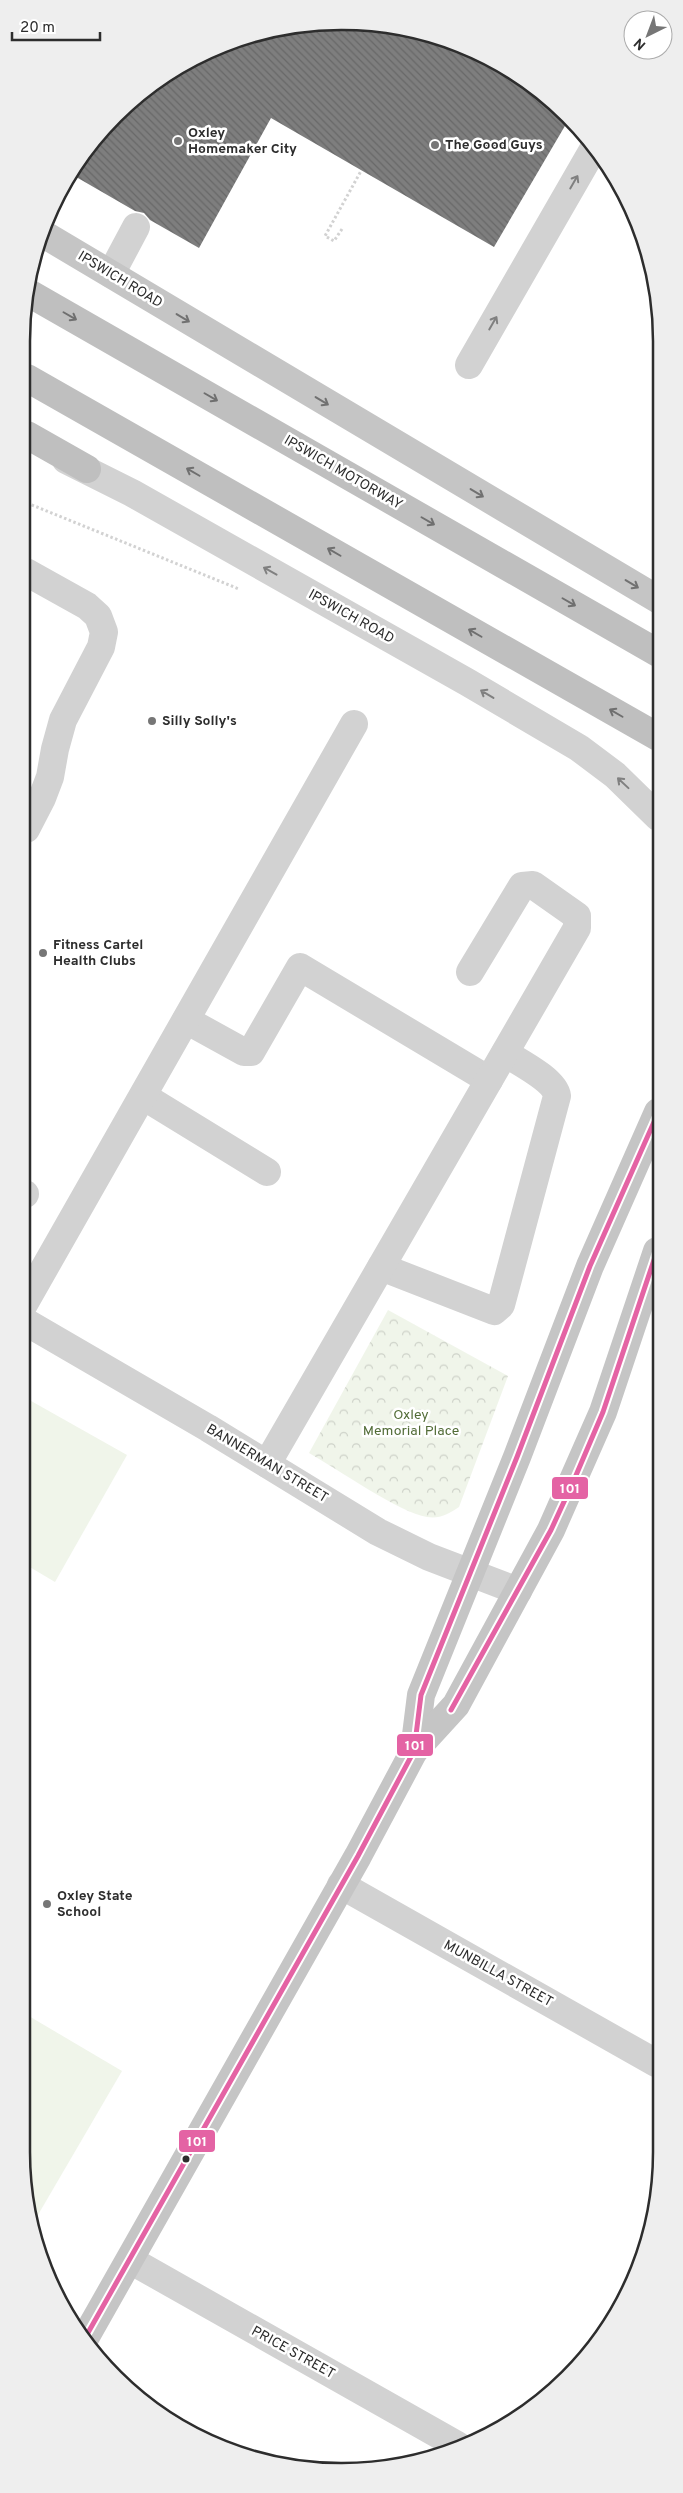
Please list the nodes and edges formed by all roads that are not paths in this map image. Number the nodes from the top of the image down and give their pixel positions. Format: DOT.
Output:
graph roads {
  1 [pos="591,154"];
  2 [pos="136,227"];
  3 [pos="49,237"];
  4 [pos="111,274"];
  5 [pos="34,296"];
  6 [pos="469,365"];
  7 [pos="30,380"];
  8 [pos="30,438"];
  9 [pos="30,445"];
  10 [pos="87,469"];
  11 [pos="30,574"];
  12 [pos="653,597"];
  13 [pos="653,650"];
  14 [pos="354,724"];
  15 [pos="653,734"];
  16 [pos="653,812"];
  17 [pos="30,820"];
  18 [pos="470,972"];
  19 [pos="186,1020"];
  20 [pos="505,1053"];
  21 [pos="489,1080"];
  22 [pos="143,1096"];
  23 [pos="653,1123"];
  24 [pos="267,1172"];
  25 [pos="653,1263"];
  26 [pos="381,1266"];
  27 [pos="30,1294"];
  28 [pos="30,1326"];
  29 [pos="267,1464"];
  30 [pos="471,1573"];
  31 [pos="518,1591"];
  32 [pos="414,1751"];
  33 [pos="341,1885"];
  34 [pos="653,2061"];
  35 [pos="130,2260"];
  36 [pos="88,2333"];
  37 [pos="452,2442"];
  6 -- 1 [label="street, one-way"];
  2 -- 4 [label="street"];
  3 -- 4 [label="main road, IPSWICH ROAD"];
  4 -- 12 [label="main road, IPSWICH ROAD, one-way"];
  5 -- 13 [label="highway, IPSWICH MOTORWAY, one-way"];
  15 -- 7 [label="highway, one-way"];
  8 -- 10 [label="highway"];
  9 -- 10 [label="street, IPSWICH ROAD"];
  16 -- 10 [label="street, IPSWICH ROAD, one-way"];
  11 -- 17 [label="street"];
  14 -- 19 [label="street"];
  18 -- 20 [label="street"];
  19 -- 21 [label="street"];
  19 -- 22 [label="street"];
  20 -- 21 [label="street"];
  20 -- 26 [label="street"];
  21 -- 26 [label="street"];
  22 -- 24 [label="street"];
  22 -- 27 [label="street"];
  23 -- 30 [label="main road"];
  25 -- 31 [label="main road"];
  26 -- 29 [label="street"];
  28 -- 29 [label="street, BANNERMAN STREET"];
  29 -- 30 [label="street, BANNERMAN STREET"];
  30 -- 31 [label="street, BANNERMAN STREET"];
  30 -- 32 [label="main road"];
  31 -- 32 [label="main road"];
  32 -- 33 [label="main road"];
  33 -- 34 [label="street, MUNBILLA STREET"];
  33 -- 35 [label="main road"];
  35 -- 36 [label="main road"];
  35 -- 37 [label="street, PRICE STREET"];
}
